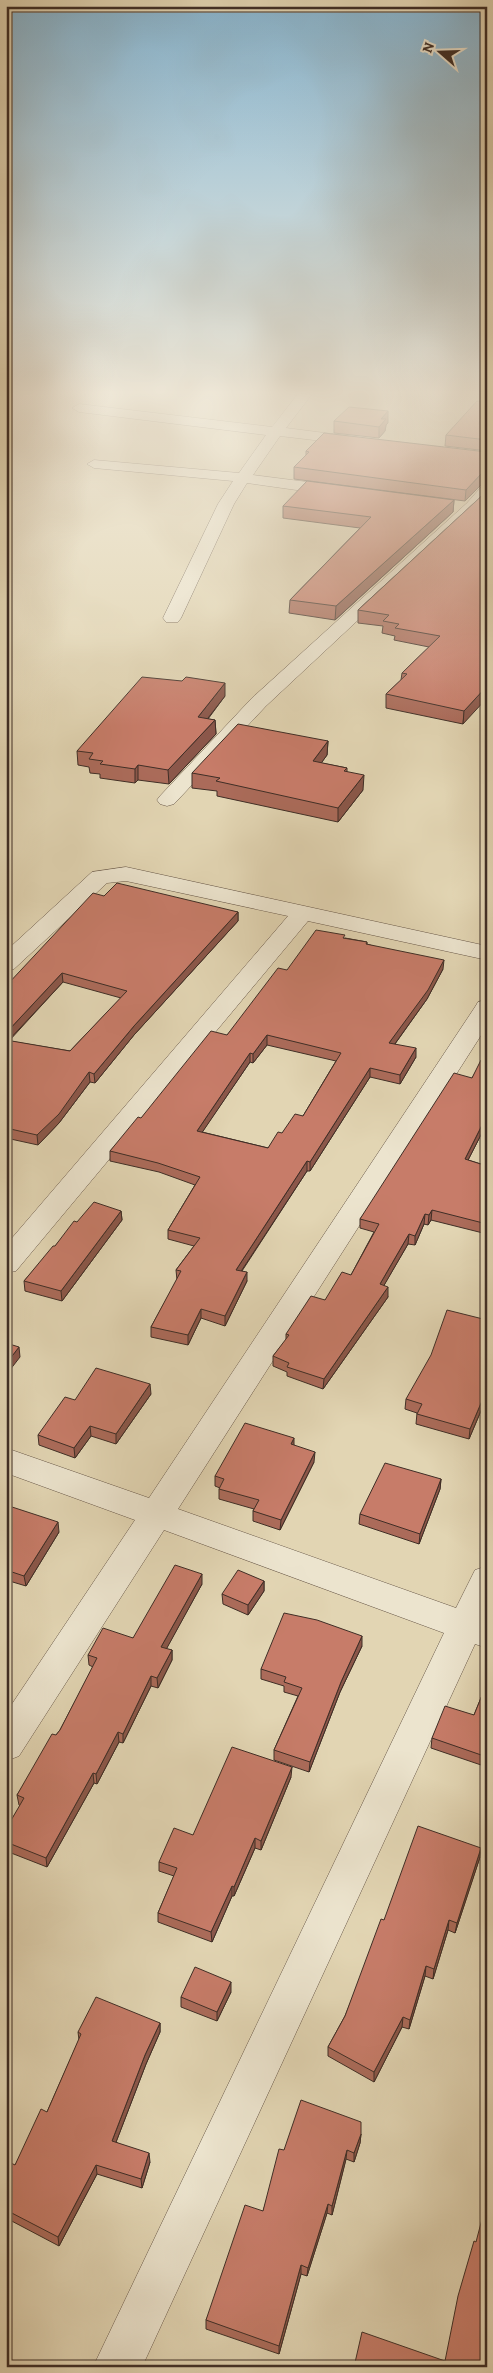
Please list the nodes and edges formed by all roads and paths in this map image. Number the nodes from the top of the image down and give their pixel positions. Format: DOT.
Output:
graph roads {
  1 [pos="226,505"];
  2 [pos="472,505"];
  3 [pos="450,506"];
  4 [pos="469,508"];
  5 [pos="172,618"];
  6 [pos="167,800"];
  7 [pos="302,914"];
  8 [pos="487,953"];
  9 [pos="6,964"];
  10 [pos="487,1007"];
  11 [pos="6,1264"];
  12 [pos="6,1460"];
  13 [pos="157,1516"];
  14 [pos="487,1580"];
  15 [pos="477,1630"];
  16 [pos="6,1745"];
  17 [pos="117,2367"];
  1 -- 5 [label="street"];
  2 -- 4 [label="street"];
  3 -- 4 [label="street"];
  4 -- 6 [label="street"];
  7 -- 8 [label="street"];
  7 -- 9 [label="street"];
  7 -- 11 [label="street"];
  10 -- 13 [label="street"];
  12 -- 13 [label="street"];
  13 -- 15 [label="street"];
  13 -- 16 [label="street"];
  14 -- 15 [label="street"];
  15 -- 17 [label="street"];
}
